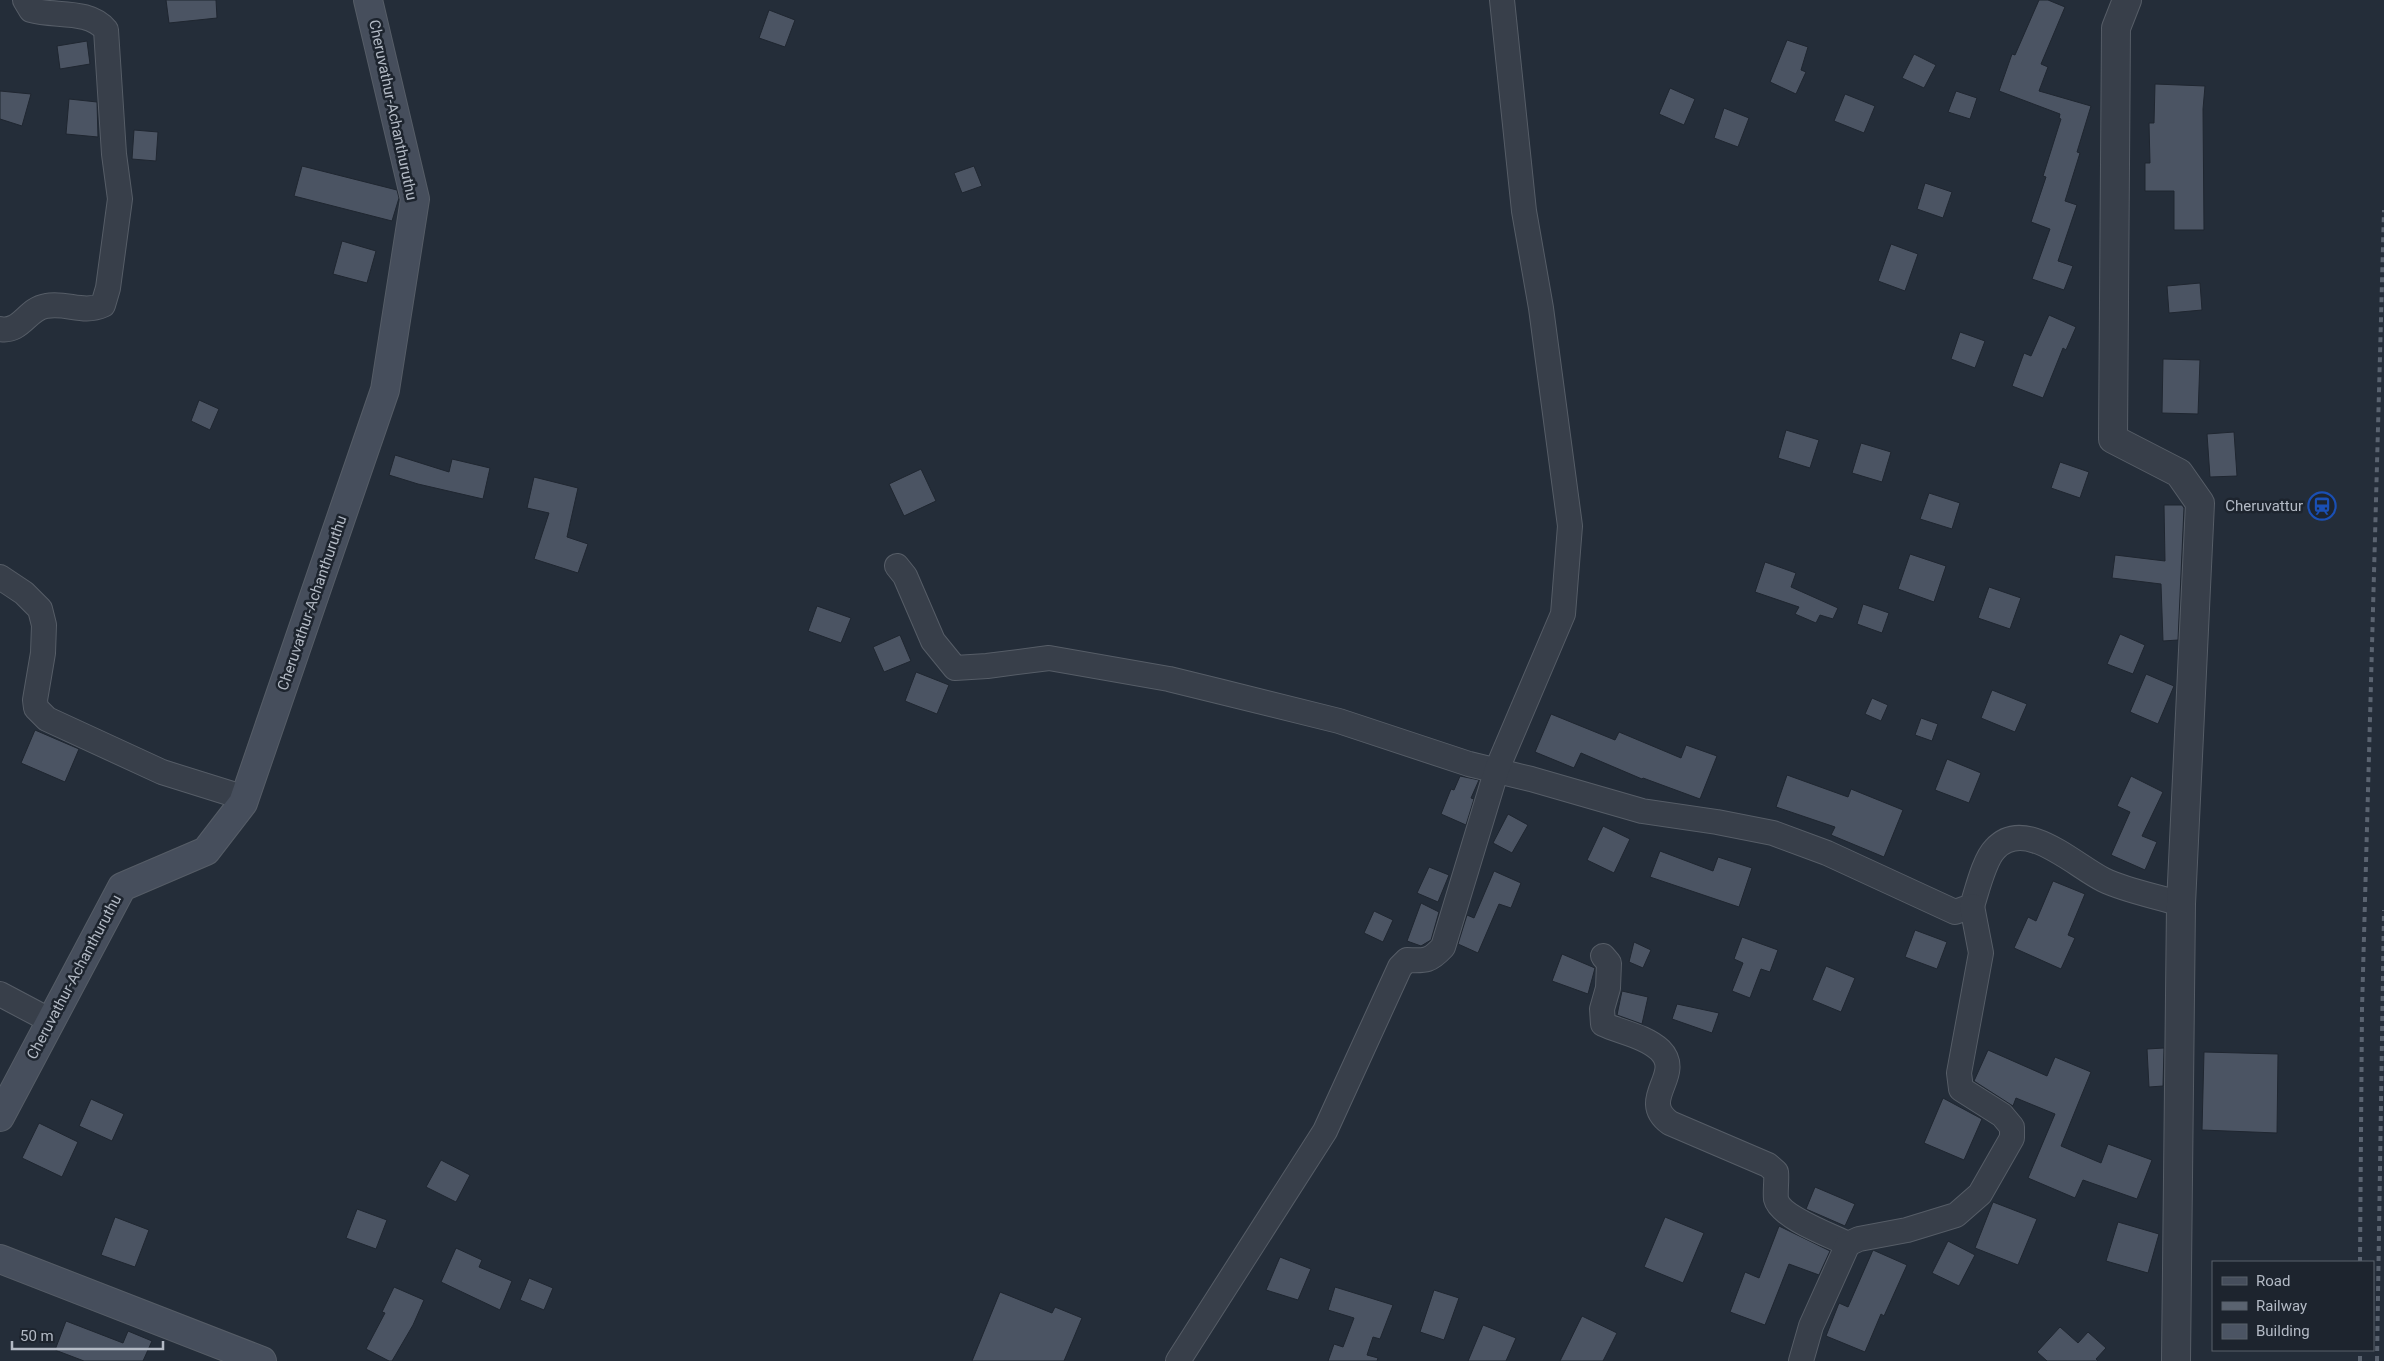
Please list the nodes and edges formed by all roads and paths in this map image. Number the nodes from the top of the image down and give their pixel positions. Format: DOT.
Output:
graph roads {
  1 [pos="25,0"];
  2 [pos="368,0"];
  3 [pos="1502,0"];
  4 [pos="2127,0"];
  5 [pos="0,329"];
  6 [pos="897,566"];
  7 [pos="0,577"];
  8 [pos="1497,770"];
  9 [pos="245,798"];
  10 [pos="2181,904"];
  11 [pos="1972,906"];
  12 [pos="1603,956"];
  13 [pos="0,994"];
  14 [pos="51,1022"];
  15 [pos="0,1117"];
  16 [pos="1848,1244"];
  17 [pos="0,1259"];
  18 [pos="262,1361"];
  19 [pos="1178,1361"];
  20 [pos="1801,1361"];
  21 [pos="2176,1361"];
  1 -- 5 [label="street"];
  2 -- 9 [label="main road, Cheruvathur-Achanthuruthu"];
  3 -- 8 [label="street"];
  4 -- 10 [label="street"];
  6 -- 8 [label="street"];
  7 -- 9 [label="street"];
  8 -- 11 [label="street"];
  8 -- 19 [label="street"];
  9 -- 14 [label="main road, Cheruvathur-Achanthuruthu"];
  10 -- 11 [label="street"];
  10 -- 21 [label="street"];
  11 -- 16 [label="street"];
  12 -- 16 [label="street"];
  13 -- 14 [label="street"];
  14 -- 15 [label="main road, Cheruvathur-Achanthuruthu"];
  16 -- 20 [label="street"];
  17 -- 18 [label="main road"];
}
